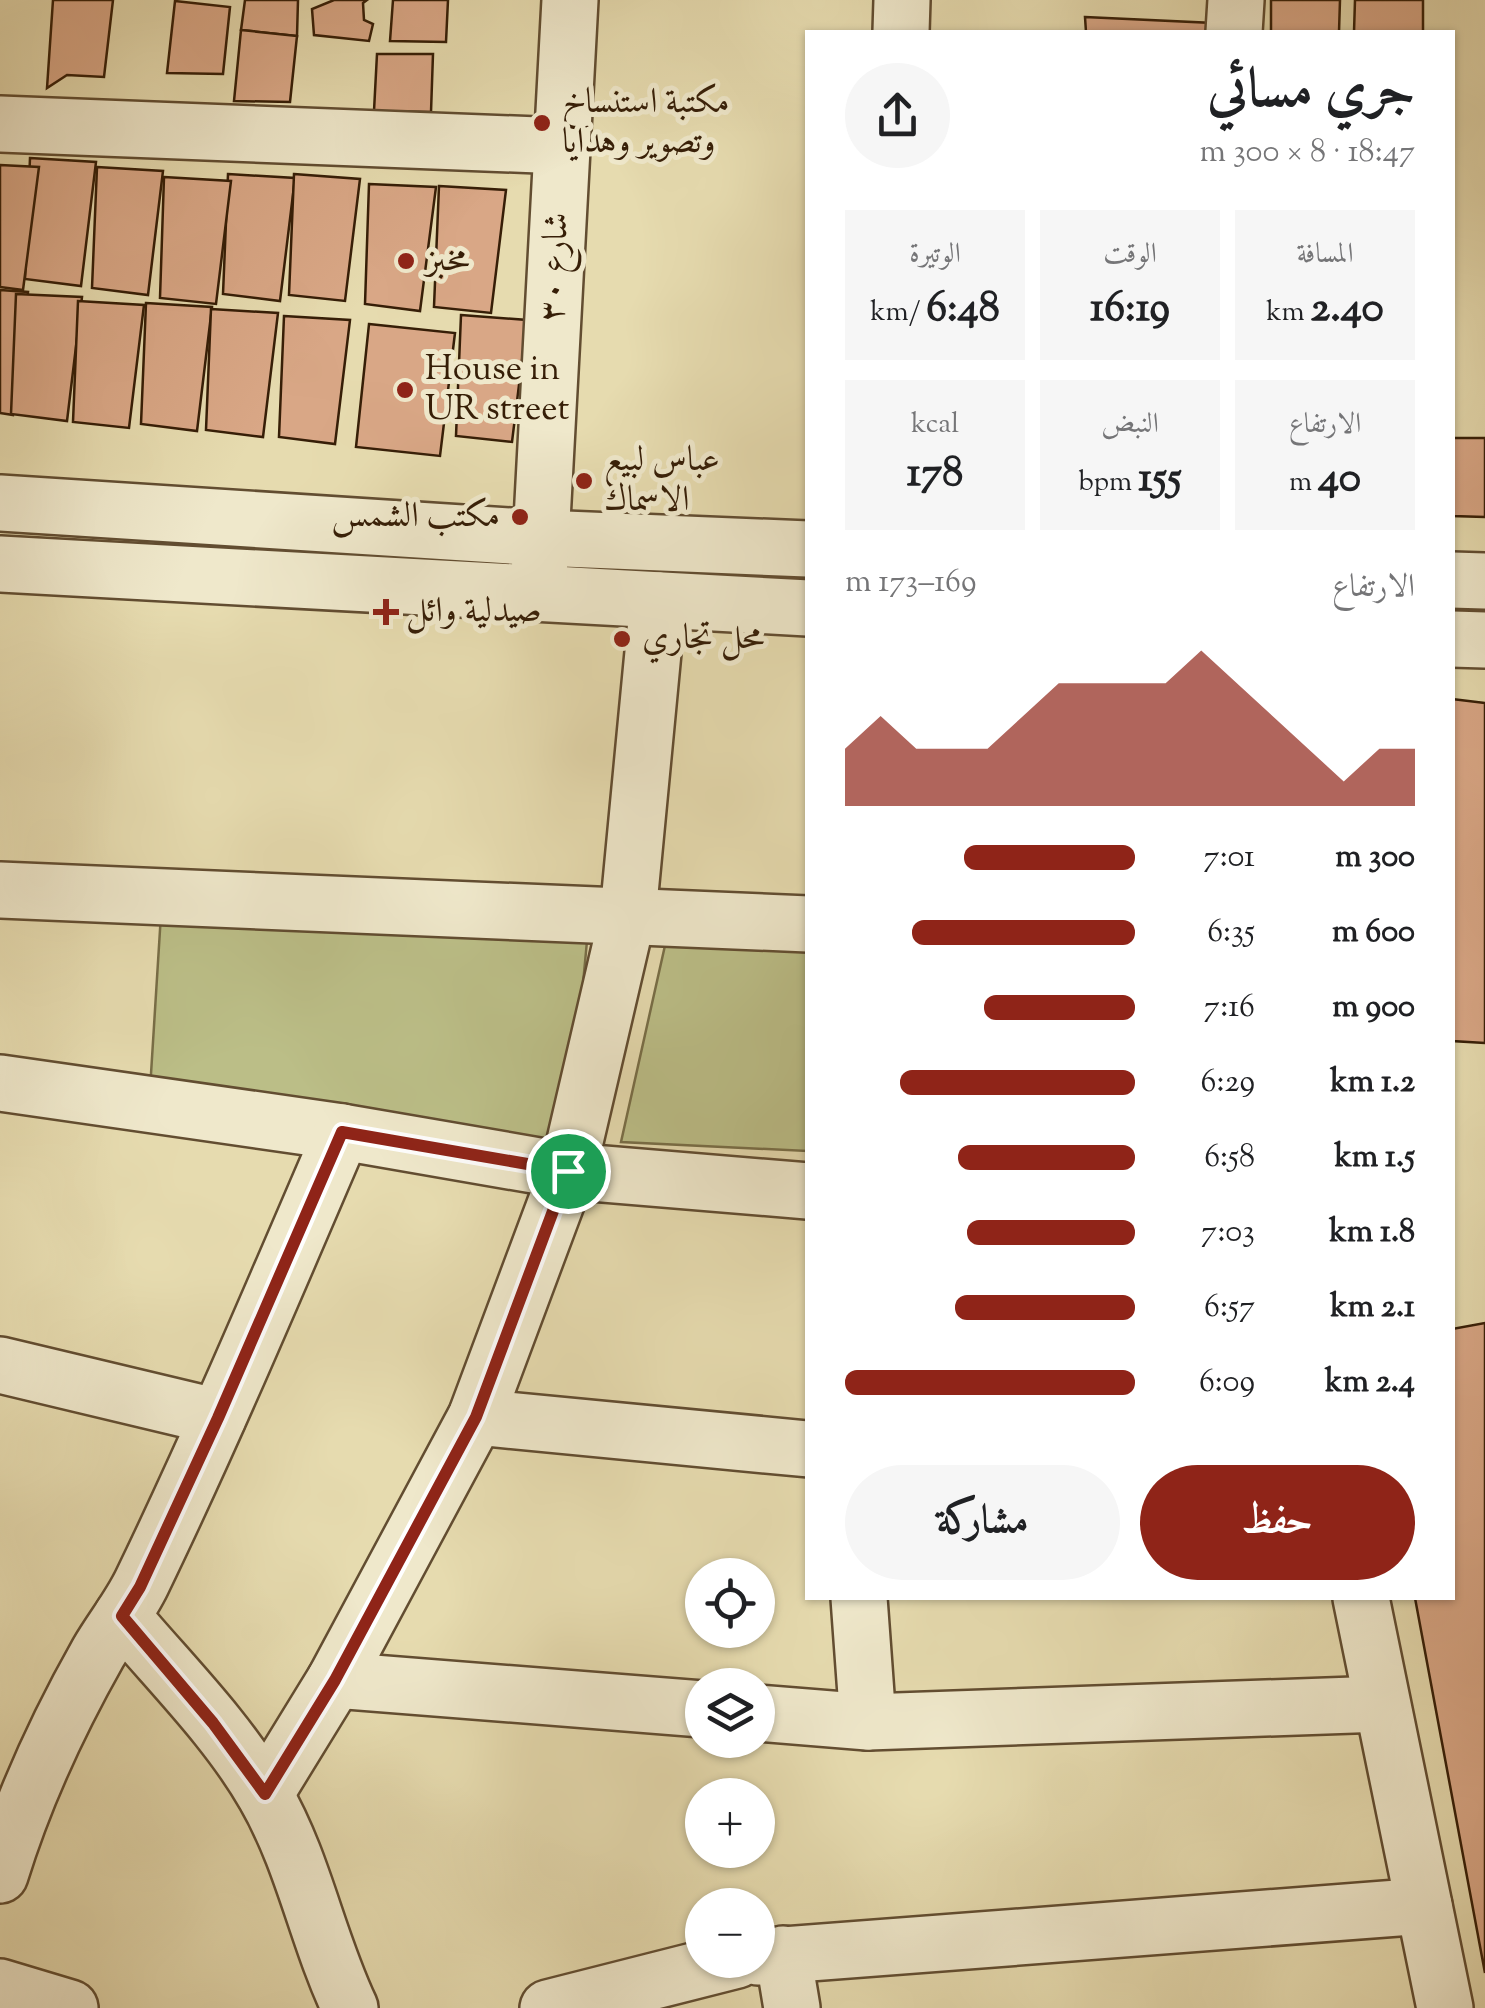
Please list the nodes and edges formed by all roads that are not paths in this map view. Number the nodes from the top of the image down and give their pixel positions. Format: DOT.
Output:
graph roads {
  1 [pos="570,0"];
  2 [pos="902,0"];
  3 [pos="1236,0"];
  4 [pos="901,30"];
  5 [pos="1234,30"];
  6 [pos="0,124"];
  7 [pos="563,146"];
  8 [pos="0,503"];
  9 [pos="541,538"];
  10 [pos="805,548"];
  11 [pos="0,564"];
  12 [pos="1455,580"];
  13 [pos="1485,581"];
  14 [pos="538,594"];
  15 [pos="658,600"];
  16 [pos="805,608"];
  17 [pos="1455,639"];
  18 [pos="1485,640"];
  19 [pos="0,890"];
  20 [pos="628,914"];
  21 [pos="805,924"];
  22 [pos="0,1083"];
  23 [pos="342,1132"];
  24 [pos="568,1171"];
  25 [pos="805,1191"];
  26 [pos="0,1365"];
  27 [pos="476,1417"];
  28 [pos="218,1418"];
  29 [pos="805,1450"];
  30 [pos="859,1600"];
  31 [pos="1361,1600"];
  32 [pos="122,1616"];
  33 [pos="335,1680"];
  34 [pos="1382,1704"];
  35 [pos="685,1708"];
  36 [pos="775,1714"];
  37 [pos="868,1722"];
  38 [pos="265,1794"];
  39 [pos="0,1875"];
  40 [pos="1424,1906"];
  41 [pos="775,1956"];
  42 [pos="685,1975"];
  43 [pos="773,1978"];
  44 [pos="0,1987"];
  45 [pos="70,2008"];
  46 [pos="350,2008"];
  47 [pos="548,2008"];
  48 [pos="792,2008"];
  49 [pos="1445,2008"];
  1 -- 7 [label="street, شارع ٣٠"];
  2 -- 4 [label="street"];
  3 -- 5 [label="street"];
  6 -- 7 [label="street"];
  7 -- 9 [label="street, شارع ٣٠"];
  8 -- 9 [label="street"];
  9 -- 10 [label="street"];
  9 -- 14 [label="street, شارع ٣٠"];
  11 -- 14 [label="street"];
  12 -- 13 [label="street"];
  14 -- 15 [label="street"];
  15 -- 16 [label="street"];
  15 -- 20 [label="street"];
  17 -- 18 [label="street"];
  19 -- 20 [label="street"];
  20 -- 21 [label="street"];
  20 -- 24 [label="street"];
  22 -- 23 [label="street"];
  23 -- 24 [label="street"];
  23 -- 28 [label="street"];
  24 -- 25 [label="street"];
  24 -- 27 [label="street"];
  26 -- 28 [label="street"];
  27 -- 29 [label="street"];
  27 -- 33 [label="street"];
  28 -- 32 [label="street"];
  30 -- 37 [label="street"];
  31 -- 34 [label="street"];
  32 -- 38 [label="street"];
  32 -- 39 [label="street"];
  33 -- 35 [label="street"];
  33 -- 38 [label="street"];
  34 -- 37 [label="street"];
  34 -- 40 [label="street"];
  36 -- 37 [label="street"];
  38 -- 46 [label="street"];
  40 -- 41 [label="street"];
  40 -- 49 [label="street"];
  42 -- 47 [label="street"];
  43 -- 48 [label="street"];
  44 -- 45 [label="street"];
}
